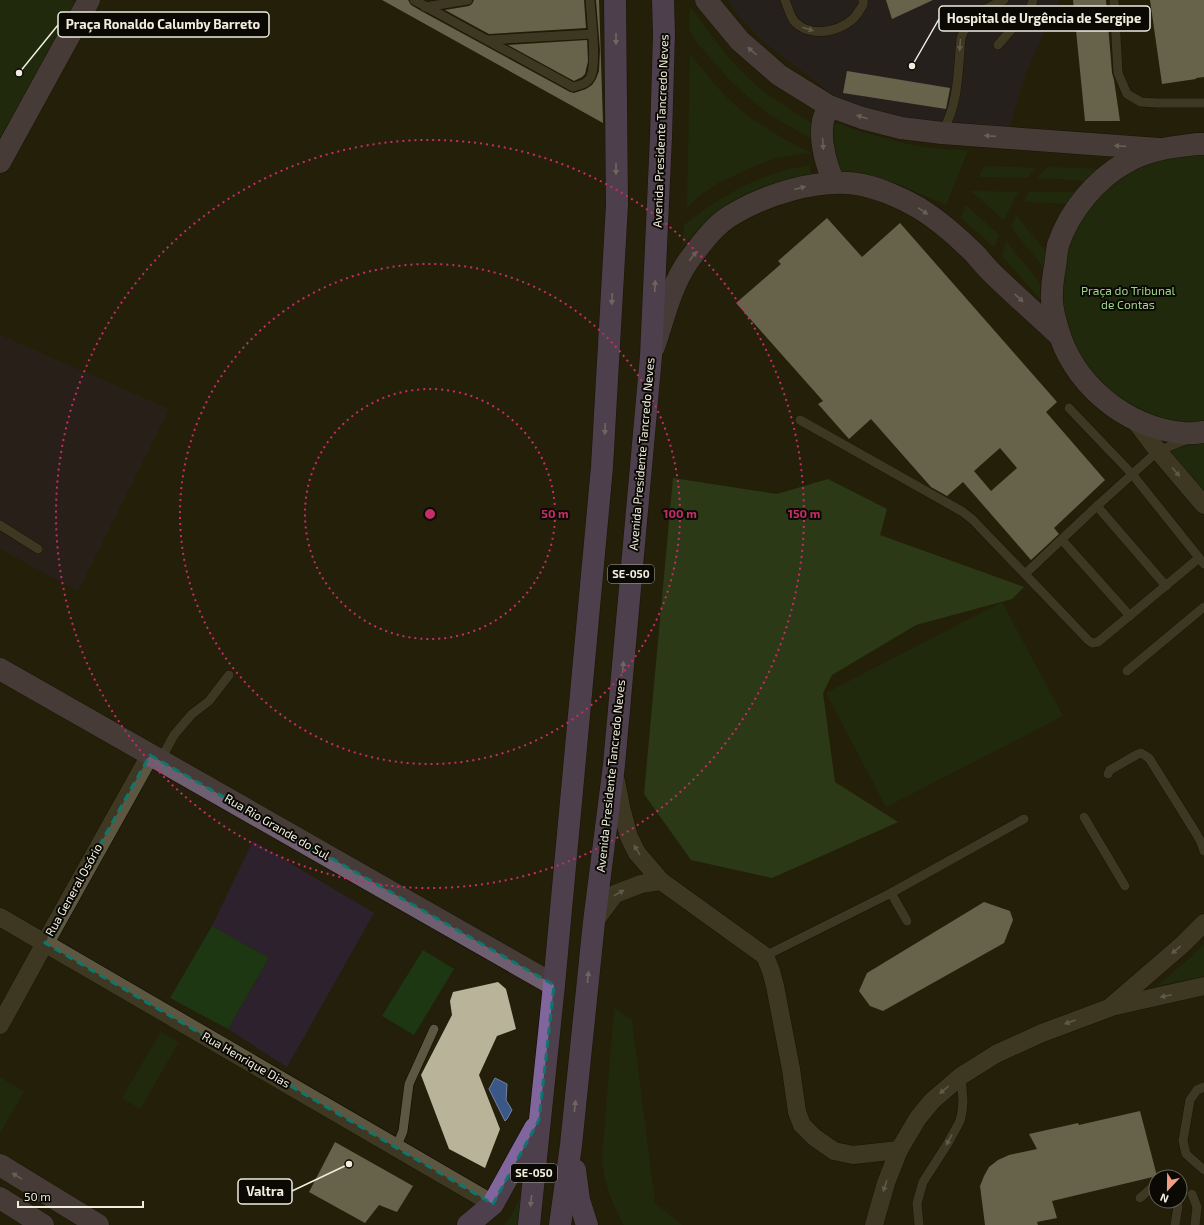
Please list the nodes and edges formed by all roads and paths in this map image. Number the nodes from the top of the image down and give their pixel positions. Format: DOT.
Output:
graph roads {
  1 [pos="88,0"];
  2 [pos="414,0"];
  3 [pos="468,0"];
  4 [pos="590,0"];
  5 [pos="615,0"];
  6 [pos="663,0"];
  7 [pos="706,0"];
  8 [pos="785,0"];
  9 [pos="863,0"];
  10 [pos="1004,0"];
  11 [pos="1033,0"];
  12 [pos="1114,0"];
  13 [pos="425,7"];
  14 [pos="593,34"];
  15 [pos="487,40"];
  16 [pos="998,45"];
  17 [pos="1204,103"];
  18 [pos="829,106"];
  19 [pos="942,133"];
  20 [pos="1204,144"];
  21 [pos="1159,149"];
  22 [pos="0,162"];
  23 [pos="834,183"];
  24 [pos="1060,336"];
  25 [pos="651,356"];
  26 [pos="1069,408"];
  27 [pos="1134,419"];
  28 [pos="800,420"];
  29 [pos="1203,433"];
  30 [pos="1158,451"];
  31 [pos="1132,474"];
  32 [pos="1204,505"];
  33 [pos="1096,506"];
  34 [pos="0,525"];
  35 [pos="1062,540"];
  36 [pos="38,549"];
  37 [pos="1201,561"];
  38 [pos="1025,574"];
  39 [pos="1166,586"];
  40 [pos="1204,607"];
  41 [pos="1130,616"];
  42 [pos="0,669"];
  43 [pos="1127,671"];
  44 [pos="229,675"];
  45 [pos="155,758"];
  46 [pos="614,765"];
  47 [pos="1108,774"];
  48 [pos="1084,817"];
  49 [pos="1024,819"];
  50 [pos="1204,851"];
  51 [pos="661,881"];
  52 [pos="1125,886"];
  53 [pos="891,893"];
  54 [pos="0,917"];
  55 [pos="907,921"];
  56 [pos="594,922"];
  57 [pos="1204,923"];
  58 [pos="44,943"];
  59 [pos="765,956"];
  60 [pos="554,985"];
  61 [pos="1204,986"];
  62 [pos="1110,1008"];
  63 [pos="0,1025"];
  64 [pos="434,1029"];
  65 [pos="961,1076"];
  66 [pos="1204,1087"];
  67 [pos="539,1120"];
  68 [pos="571,1145"];
  69 [pos="396,1148"];
  70 [pos="899,1150"];
  71 [pos="0,1165"];
  72 [pos="1204,1170"];
  73 [pos="1148,1192"];
  74 [pos="1192,1194"];
  75 [pos="0,1198"];
  76 [pos="1140,1198"];
  77 [pos="493,1204"];
  78 [pos="1178,1209"];
  79 [pos="43,1225"];
  80 [pos="98,1225"];
  81 [pos="468,1225"];
  82 [pos="528,1225"];
  83 [pos="560,1225"];
  84 [pos="587,1225"];
  85 [pos="874,1225"];
  86 [pos="919,1225"];
  87 [pos="1175,1225"];
  88 [pos="1195,1225"];
  1 -- 22 [label="street"];
  2 -- 13 [label="lane"];
  3 -- 13 [label="lane"];
  4 -- 14 [label="lane"];
  5 -- 60 [label="main road, SE-050, one-way"];
  25 -- 6 [label="main road, Avenida Presidente Tancredo Neves / SE-050, one-way"];
  18 -- 7 [label="street, one-way"];
  8 -- 9 [label="lane, one-way"];
  10 -- 19 [label="lane, one-way"];
  11 -- 16 [label="lane"];
  12 -- 17 [label="lane"];
  13 -- 15 [label="lane"];
  14 -- 15 [label="lane"];
  14 -- 15 [label="lane"];
  19 -- 18 [label="street, one-way"];
  18 -- 23 [label="street, one-way"];
  21 -- 19 [label="street, one-way"];
  20 -- 21 [label="street"];
  21 -- 24 [label="street"];
  23 -- 24 [label="street, one-way"];
  25 -- 23 [label="street, one-way"];
  24 -- 27 [label="street"];
  46 -- 25 [label="main road, Avenida Presidente Tancredo Neves / SE-050, one-way"];
  26 -- 31 [label="lane"];
  27 -- 29 [label="street"];
  27 -- 30 [label="street"];
  28 -- 38 [label="lane"];
  29 -- 30 [label="lane"];
  30 -- 31 [label="lane"];
  30 -- 32 [label="street, one-way"];
  31 -- 33 [label="lane"];
  31 -- 37 [label="lane"];
  33 -- 35 [label="lane"];
  33 -- 39 [label="lane"];
  34 -- 36 [label="lane"];
  35 -- 38 [label="lane"];
  35 -- 41 [label="lane"];
  37 -- 39 [label="lane"];
  38 -- 41 [label="lane"];
  39 -- 41 [label="lane"];
  40 -- 43 [label="lane"];
  42 -- 45 [label="street, Rua Rio Grande do Sul"];
  44 -- 45 [label="lane"];
  45 -- 58 [label="street, Rua General Osório"];
  45 -- 60 [label="street, Rua Rio Grande do Sul"];
  51 -- 46 [label="street, one-way"];
  46 -- 56 [label="main road, Avenida Presidente Tancredo Neves / SE-050"];
  47 -- 50 [label="lane"];
  48 -- 52 [label="lane"];
  49 -- 53 [label="lane"];
  56 -- 51 [label="street, one-way"];
  51 -- 59 [label="street"];
  53 -- 55 [label="lane"];
  53 -- 59 [label="lane"];
  54 -- 58 [label="street, Rua Henrique Dias"];
  68 -- 56 [label="main road, Avenida Presidente Tancredo Neves / SE-050, one-way"];
  57 -- 62 [label="street, one-way"];
  58 -- 63 [label="street, Rua General Osório"];
  58 -- 69 [label="street, Rua Henrique Dias"];
  59 -- 70 [label="street"];
  60 -- 67 [label="main road, SE-050"];
  61 -- 62 [label="street, one-way"];
  62 -- 65 [label="street, one-way"];
  64 -- 69 [label="lane"];
  65 -- 70 [label="street, one-way"];
  65 -- 86 [label="lane, one-way"];
  66 -- 72 [label="lane"];
  67 -- 77 [label="main road"];
  67 -- 82 [label="main road, SE-050, one-way"];
  68 -- 83 [label="main road, SE-050"];
  68 -- 84 [label="main road"];
  69 -- 77 [label="street, Rua Henrique Dias"];
  70 -- 85 [label="street, one-way"];
  80 -- 71 [label="street, one-way"];
  73 -- 76 [label="lane"];
  74 -- 88 [label="lane"];
  75 -- 79 [label="street"];
  77 -- 81 [label="main road"];
  78 -- 87 [label="lane"];
}
